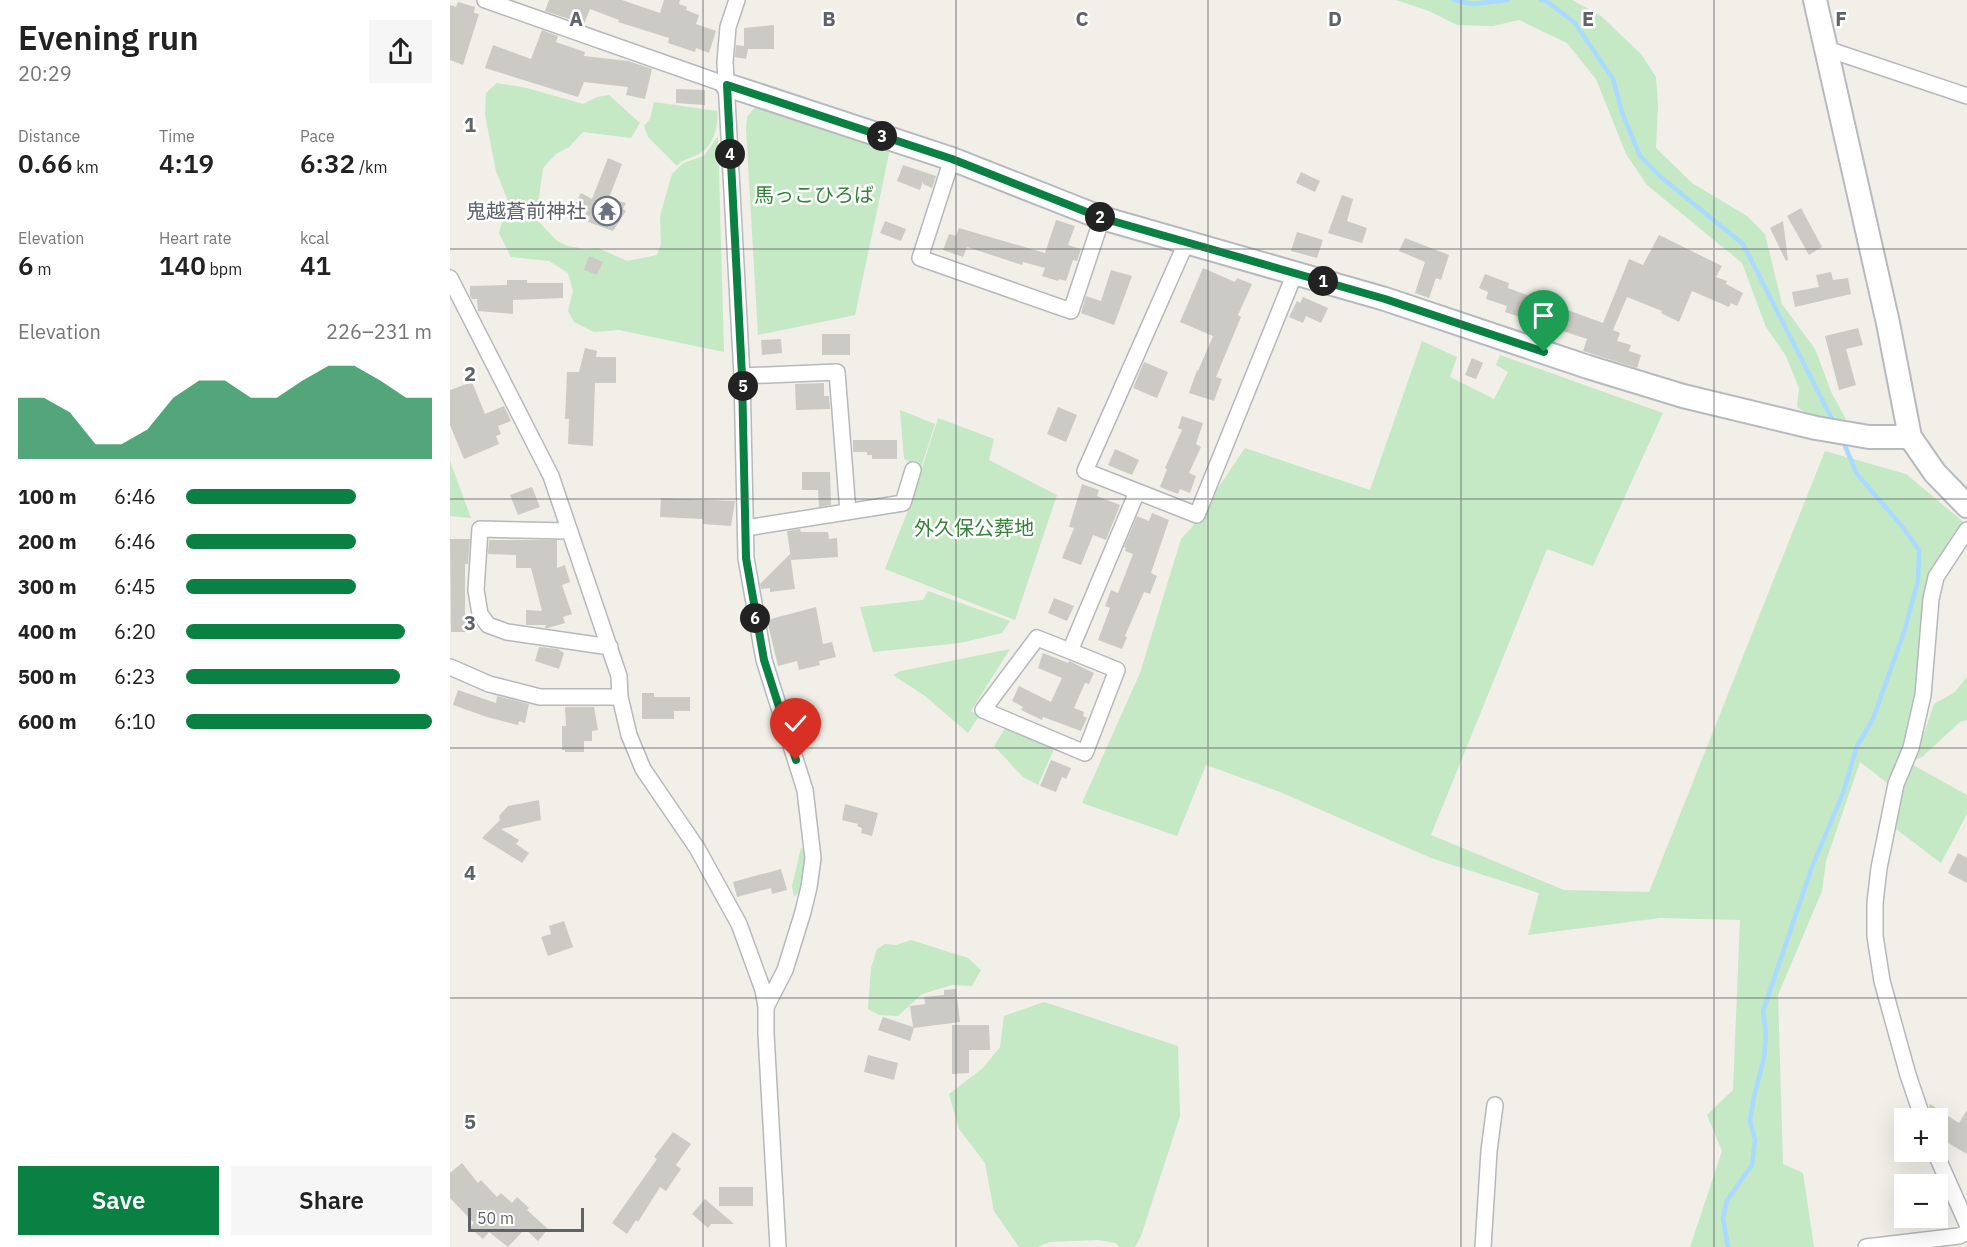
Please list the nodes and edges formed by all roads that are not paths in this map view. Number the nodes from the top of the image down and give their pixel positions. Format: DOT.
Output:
graph roads {
  1 [pos="485,0"];
  2 [pos="737,0"];
  3 [pos="1815,0"];
  4 [pos="1827,50"];
  5 [pos="727,85"];
  6 [pos="1967,96"];
  7 [pos="952,159"];
  8 [pos="1102,218"];
  9 [pos="1186,243"];
  10 [pos="1295,273"];
  11 [pos="450,278"];
  12 [pos="742,376"];
  13 [pos="1910,437"];
  14 [pos="913,470"];
  15 [pos="1137,492"];
  16 [pos="1967,506"];
  17 [pos="848,512"];
  18 [pos="746,528"];
  19 [pos="1967,530"];
  20 [pos="569,531"];
  21 [pos="610,647"];
  22 [pos="1070,651"];
  23 [pos="450,667"];
  24 [pos="620,697"];
  25 [pos="766,1007"];
  26 [pos="1496,1104"];
  27 [pos="1919,1108"];
  28 [pos="1939,1162"];
  29 [pos="1967,1224"];
  30 [pos="1967,1232"];
  31 [pos="778,1247"];
  32 [pos="1483,1247"];
  33 [pos="1866,1247"];
  1 -- 5 [label="street"];
  2 -- 5 [label="street"];
  3 -- 4 [label="street"];
  4 -- 6 [label="street"];
  4 -- 13 [label="street"];
  5 -- 7 [label="street"];
  5 -- 12 [label="street"];
  7 -- 8 [label="street"];
  7 -- 8 [label="street"];
  8 -- 9 [label="street"];
  9 -- 10 [label="street"];
  9 -- 15 [label="street"];
  10 -- 13 [label="street"];
  10 -- 15 [label="street"];
  11 -- 20 [label="street"];
  12 -- 17 [label="street"];
  12 -- 18 [label="street"];
  13 -- 16 [label="street"];
  14 -- 17 [label="street"];
  15 -- 22 [label="street"];
  17 -- 18 [label="street"];
  18 -- 25 [label="street"];
  19 -- 27 [label="street"];
  20 -- 21 [label="street"];
  20 -- 21 [label="street"];
  21 -- 24 [label="street"];
  22 -- 22 [label="street"];
  23 -- 24 [label="street"];
  24 -- 25 [label="street"];
  25 -- 31 [label="street"];
  26 -- 32 [label="street"];
  28 -- 29 [label="street"];
  30 -- 33 [label="street"];
}
